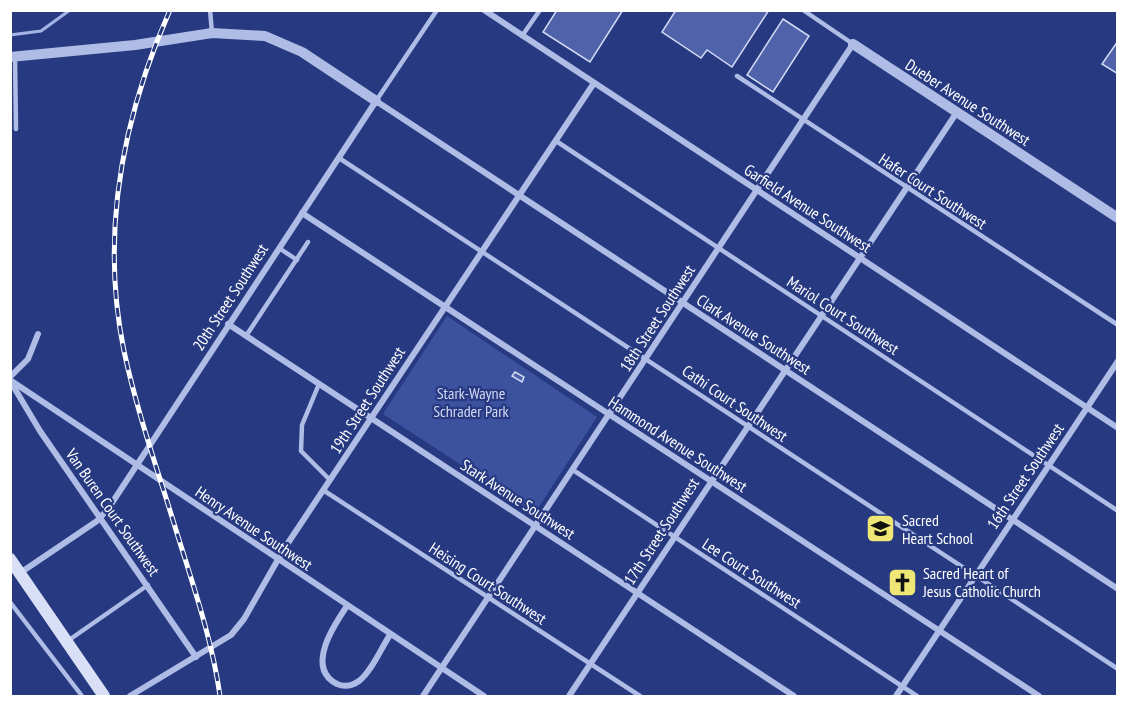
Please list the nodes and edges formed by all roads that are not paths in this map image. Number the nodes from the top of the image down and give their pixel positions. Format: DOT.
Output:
graph roads {
  1 [pos="210,10"];
  2 [pos="437,10"];
  3 [pos="484,10"];
  4 [pos="803,10"];
  5 [pos="539,11"];
  6 [pos="212,33"];
  7 [pos="522,36"];
  8 [pos="853,44"];
  9 [pos="13,57"];
  10 [pos="736,76"];
  11 [pos="594,83"];
  12 [pos="13,100"];
  13 [pos="376,101"];
  14 [pos="957,112"];
  15 [pos="804,119"];
  16 [pos="16,129"];
  17 [pos="555,141"];
  18 [pos="339,158"];
  19 [pos="907,188"];
  20 [pos="757,191"];
  21 [pos="519,195"];
  22 [pos="302,213"];
  23 [pos="1118,218"];
  24 [pos="308,242"];
  25 [pos="279,248"];
  26 [pos="718,248"];
  27 [pos="482,251"];
  28 [pos="860,258"];
  29 [pos="297,260"];
  30 [pos="682,303"];
  31 [pos="445,306"];
  32 [pos="821,315"];
  33 [pos="228,324"];
  34 [pos="1118,325"];
  35 [pos="38,334"];
  36 [pos="246,336"];
  37 [pos="646,359"];
  38 [pos="1118,361"];
  39 [pos="785,370"];
  40 [pos="10,380"];
  41 [pos="319,384"];
  42 [pos="1087,408"];
  43 [pos="609,415"];
  44 [pos="371,418"];
  45 [pos="748,426"];
  46 [pos="1118,428"];
  47 [pos="136,466"];
  48 [pos="1048,466"];
  49 [pos="573,470"];
  50 [pos="330,480"];
  51 [pos="710,481"];
  52 [pos="323,490"];
  53 [pos="1118,511"];
  54 [pos="101,518"];
  55 [pos="1012,520"];
  56 [pos="536,527"];
  57 [pos="674,536"];
  58 [pos="10,559"];
  59 [pos="277,560"];
  60 [pos="20,573"];
  61 [pos="976,576"];
  62 [pos="148,585"];
  63 [pos="1118,590"];
  64 [pos="637,593"];
  65 [pos="489,598"];
  66 [pos="10,602"];
  67 [pos="347,606"];
  68 [pos="939,630"];
  69 [pos="390,635"];
  70 [pos="66,641"];
  71 [pos="196,657"];
  72 [pos="590,664"];
  73 [pos="442,669"];
  74 [pos="1118,669"];
  75 [pos="902,687"];
  76 [pos="81,696"];
  77 [pos="104,696"];
  78 [pos="130,696"];
  79 [pos="423,696"];
  80 [pos="484,696"];
  81 [pos="569,696"];
  82 [pos="640,696"];
  83 [pos="794,696"];
  84 [pos="896,696"];
  85 [pos="917,696"];
  86 [pos="1039,696"];
  1 -- 6 [label="lane"];
  2 -- 13 [label="lane, 20th Street Southwest"];
  3 -- 7 [label="street, Garfield Avenue Southwest"];
  4 -- 8 [label="lane, Dueber Avenue Southwest"];
  5 -- 7 [label="lane"];
  6 -- 9 [label="street"];
  6 -- 13 [label="street"];
  7 -- 11 [label="street, Garfield Avenue Southwest"];
  8 -- 14 [label="street, Dueber Avenue Southwest"];
  8 -- 15 [label="street, 18th Street Southwest"];
  9 -- 12 [label="lane"];
  10 -- 15 [label="lane, Hafer Court Southwest"];
  11 -- 17 [label="street, 19th Street Southwest"];
  11 -- 20 [label="street, Garfield Avenue Southwest"];
  12 -- 16 [label="lane"];
  13 -- 18 [label="street, 20th Street Southwest"];
  13 -- 21 [label="street, Clark Avenue Southwest"];
  14 -- 19 [label="street, 17th Street Southwest"];
  14 -- 23 [label="street, Dueber Avenue Southwest"];
  15 -- 19 [label="lane, Hafer Court Southwest"];
  15 -- 20 [label="street, 18th Street Southwest"];
  17 -- 21 [label="street, 19th Street Southwest"];
  17 -- 26 [label="lane, Mariol Court Southwest"];
  18 -- 22 [label="street, 20th Street Southwest"];
  18 -- 27 [label="lane, Cathi Court Southwest"];
  19 -- 28 [label="street, 17th Street Southwest"];
  19 -- 34 [label="lane, Hafer Court Southwest"];
  20 -- 26 [label="street, 18th Street Southwest"];
  20 -- 28 [label="street, Garfield Avenue Southwest"];
  21 -- 27 [label="street, 19th Street Southwest"];
  21 -- 30 [label="street, Clark Avenue Southwest"];
  22 -- 25 [label="street, 20th Street Southwest"];
  22 -- 31 [label="street, Hammond Avenue Southwest"];
  24 -- 29 [label="lane"];
  25 -- 29 [label="lane"];
  25 -- 33 [label="street, 20th Street Southwest"];
  26 -- 30 [label="street, 18th Street Southwest"];
  26 -- 32 [label="lane, Mariol Court Southwest"];
  27 -- 31 [label="street, 19th Street Southwest"];
  27 -- 37 [label="lane, Cathi Court Southwest"];
  28 -- 32 [label="street, 17th Street Southwest"];
  28 -- 42 [label="street, Garfield Avenue Southwest"];
  29 -- 36 [label="lane"];
  30 -- 37 [label="street, 18th Street Southwest"];
  30 -- 39 [label="street, Clark Avenue Southwest"];
  31 -- 43 [label="street, Hammond Avenue Southwest"];
  31 -- 44 [label="street, 19th Street Southwest"];
  32 -- 39 [label="street, 17th Street Southwest"];
  32 -- 48 [label="lane, Mariol Court Southwest"];
  33 -- 36 [label="street, Stark Avenue Southwest"];
  33 -- 47 [label="street, 20th Street Southwest"];
  35 -- 40 [label="street"];
  36 -- 41 [label="street, Stark Avenue Southwest"];
  37 -- 43 [label="street, 18th Street Southwest"];
  37 -- 45 [label="lane, Cathi Court Southwest"];
  38 -- 42 [label="street, 16th Street Southwest"];
  39 -- 45 [label="street, 17th Street Southwest"];
  39 -- 55 [label="street, Clark Avenue Southwest"];
  40 -- 47 [label="street, Henry Avenue Southwest"];
  40 -- 54 [label="street, Van Buren Court Southwest"];
  41 -- 44 [label="street, Stark Avenue Southwest"];
  41 -- 50 [label="lane"];
  42 -- 46 [label="street, Garfield Avenue Southwest"];
  42 -- 48 [label="street, 16th Street Southwest"];
  43 -- 49 [label="street, 18th Street Southwest"];
  43 -- 51 [label="street, Hammond Avenue Southwest"];
  44 -- 50 [label="street, 19th Street Southwest"];
  44 -- 56 [label="street, Stark Avenue Southwest"];
  45 -- 51 [label="street, 17th Street Southwest"];
  45 -- 61 [label="lane, Cathi Court Southwest"];
  47 -- 54 [label="street, 20th Street Southwest"];
  47 -- 59 [label="street, Henry Avenue Southwest"];
  48 -- 53 [label="lane, Mariol Court Southwest"];
  48 -- 55 [label="street, 16th Street Southwest"];
  49 -- 56 [label="street, 18th Street Southwest"];
  49 -- 57 [label="lane, Lee Court Southwest"];
  50 -- 52 [label="street, 19th Street Southwest"];
  51 -- 57 [label="street, 17th Street Southwest"];
  51 -- 68 [label="street, Hammond Avenue Southwest"];
  52 -- 59 [label="street, 19th Street Southwest"];
  52 -- 65 [label="lane, Heising Court Southwest"];
  54 -- 60 [label="street, 20th Street Southwest"];
  54 -- 62 [label="street, Van Buren Court Southwest"];
  55 -- 61 [label="street, 16th Street Southwest"];
  55 -- 63 [label="street, Clark Avenue Southwest"];
  56 -- 64 [label="street, Stark Avenue Southwest"];
  56 -- 65 [label="street, 18th Street Southwest"];
  57 -- 64 [label="street, 17th Street Southwest"];
  57 -- 75 [label="lane, Lee Court Southwest"];
  58 -- 60 [label="main road"];
  59 -- 67 [label="street, Henry Avenue Southwest"];
  59 -- 71 [label="street, 19th Street Southwest"];
  60 -- 70 [label="main road"];
  61 -- 68 [label="street, 16th Street Southwest"];
  61 -- 74 [label="lane, Cathi Court Southwest"];
  62 -- 70 [label="lane"];
  62 -- 71 [label="street, Van Buren Court Southwest"];
  64 -- 72 [label="street, 17th Street Southwest"];
  64 -- 83 [label="street, Stark Avenue Southwest"];
  65 -- 72 [label="lane, Heising Court Southwest"];
  65 -- 73 [label="street, 18th Street Southwest"];
  66 -- 76 [label="lane"];
  67 -- 69 [label="street, Henry Avenue Southwest"];
  67 -- 69 [label="street"];
  68 -- 75 [label="street, 16th Street Southwest"];
  68 -- 86 [label="street, Hammond Avenue Southwest"];
  69 -- 73 [label="street, Henry Avenue Southwest"];
  70 -- 77 [label="main road"];
  71 -- 78 [label="street, 19th Street Southwest"];
  72 -- 81 [label="street, 17th Street Southwest"];
  72 -- 82 [label="lane, Heising Court Southwest"];
  73 -- 79 [label="street, 18th Street Southwest"];
  73 -- 80 [label="street, Henry Avenue Southwest"];
  75 -- 84 [label="street, 16th Street Southwest"];
  75 -- 85 [label="lane, Lee Court Southwest"];
}
